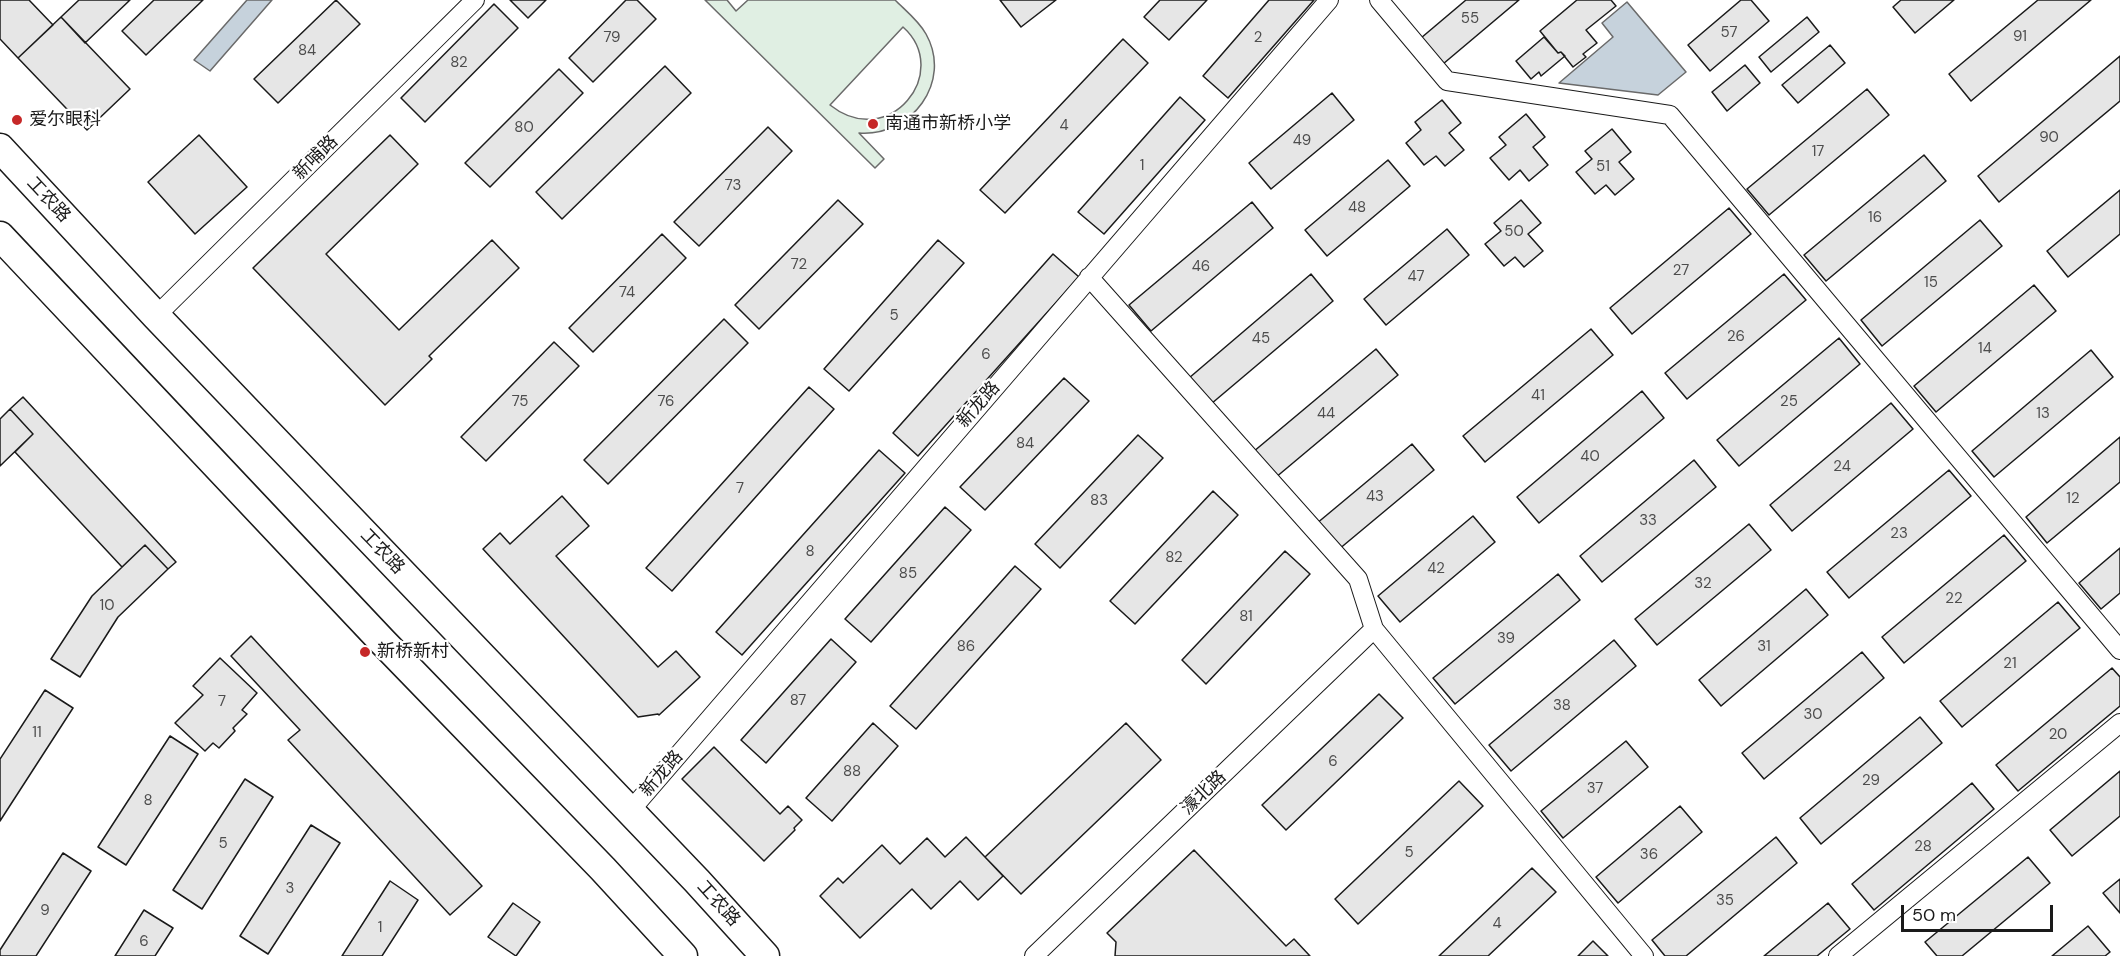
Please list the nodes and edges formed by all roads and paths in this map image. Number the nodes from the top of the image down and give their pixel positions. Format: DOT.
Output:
graph roads {
  1 [pos="476,0"];
  2 [pos="1329,0"];
  3 [pos="1379,0"];
  4 [pos="0,148"];
  5 [pos="0,236"];
  6 [pos="1089,277"];
  7 [pos="156,316"];
  8 [pos="1374,629"];
  9 [pos="2120,650"];
  10 [pos="2120,723"];
  11 [pos="630,811"];
  12 [pos="683,956"];
  13 [pos="765,956"];
  14 [pos="1034,956"];
  15 [pos="1644,956"];
  16 [pos="1838,956"];
  1 -- 7 [label="street, 新哺路"];
  2 -- 6 [label="street, 新龙路"];
  3 -- 9 [label="street"];
  4 -- 7 [label="main road, 工农路"];
  5 -- 12 [label="main road"];
  6 -- 8 [label="street"];
  6 -- 11 [label="street, 新龙路"];
  7 -- 11 [label="main road, 工农路"];
  8 -- 14 [label="street, 濠北路"];
  8 -- 15 [label="street"];
  10 -- 16 [label="street"];
  11 -- 13 [label="main road, 工农路"];
}
